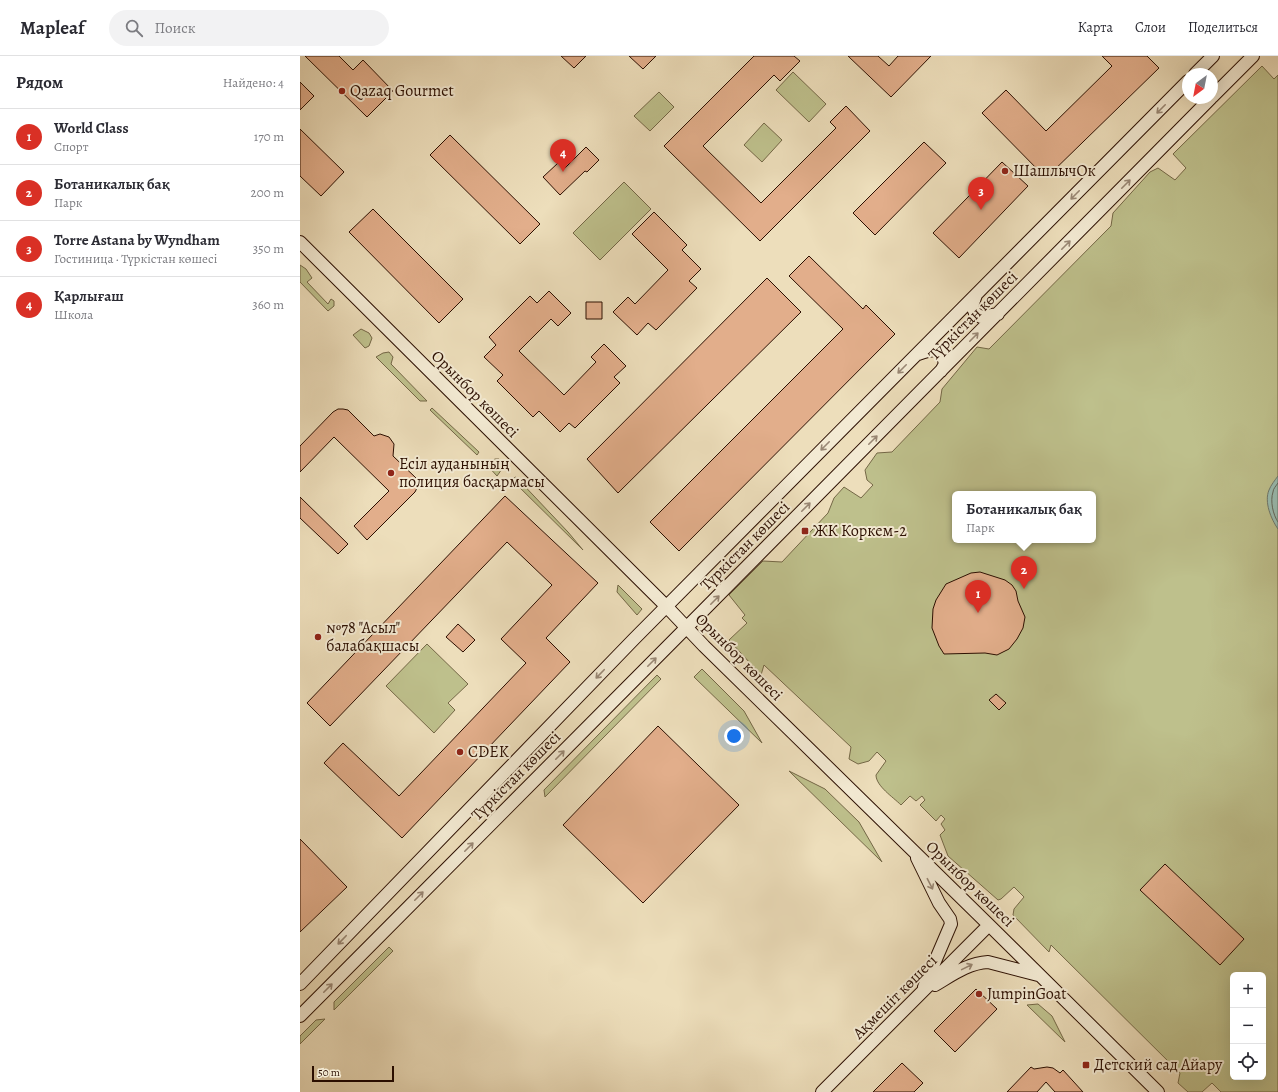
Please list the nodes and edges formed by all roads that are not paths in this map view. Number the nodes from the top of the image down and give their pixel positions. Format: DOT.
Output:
graph roads {
  1 [pos="1213,56"];
  2 [pos="1243,56"];
  3 [pos="1253,56"];
  4 [pos="1201,68"];
  5 [pos="1235,73"];
  6 [pos="1182,87"];
  7 [pos="1218,91"];
  8 [pos="1206,104"];
  9 [pos="300,242"];
  10 [pos="976,295"];
  11 [pos="998,314"];
  12 [pos="916,355"];
  13 [pos="940,372"];
  14 [pos="667,607"];
  15 [pos="687,627"];
  16 [pos="912,850"];
  17 [pos="989,925"];
  18 [pos="1039,975"];
  19 [pos="300,984"];
  20 [pos="920,994"];
  21 [pos="300,1016"];
  22 [pos="822,1092"];
  23 [pos="1158,1092"];
  1 -- 4 [label="main road"];
  2 -- 5 [label="main road"];
  3 -- 5 [label="main road, Түркістан көшесі"];
  5 -- 7 [label="main road, Түркістан көшесі"];
  6 -- 10 [label="main road, Түркістан көшесі, one-way"];
  11 -- 8 [label="main road, Түркістан көшесі, one-way"];
  9 -- 14 [label="main road, Орынбор көшесі"];
  10 -- 11 [label="main road"];
  10 -- 12 [label="main road, Түркістан көшесі"];
  13 -- 11 [label="main road, Түркістан көшесі, one-way"];
  12 -- 13 [label="main road"];
  12 -- 14 [label="main road, Түркістан көшесі, one-way"];
  15 -- 13 [label="main road, Түркістан көшесі, one-way"];
  14 -- 15 [label="main road, Орынбор көшесі"];
  14 -- 19 [label="main road, Түркістан көшесі, one-way"];
  15 -- 16 [label="main road, Орынбор көшесі"];
  21 -- 15 [label="main road, Түркістан көшесі, one-way"];
  16 -- 17 [label="main road, Орынбор көшесі"];
  16 -- 20 [label="main road, one-way"];
  17 -- 18 [label="main road, Орынбор көшесі"];
  17 -- 20 [label="main road, Ақмешіт көшесі"];
  20 -- 18 [label="main road, one-way"];
  18 -- 23 [label="main road, Орынбор көшесі"];
  20 -- 22 [label="main road, Ақмешіт көшесі"];
}
